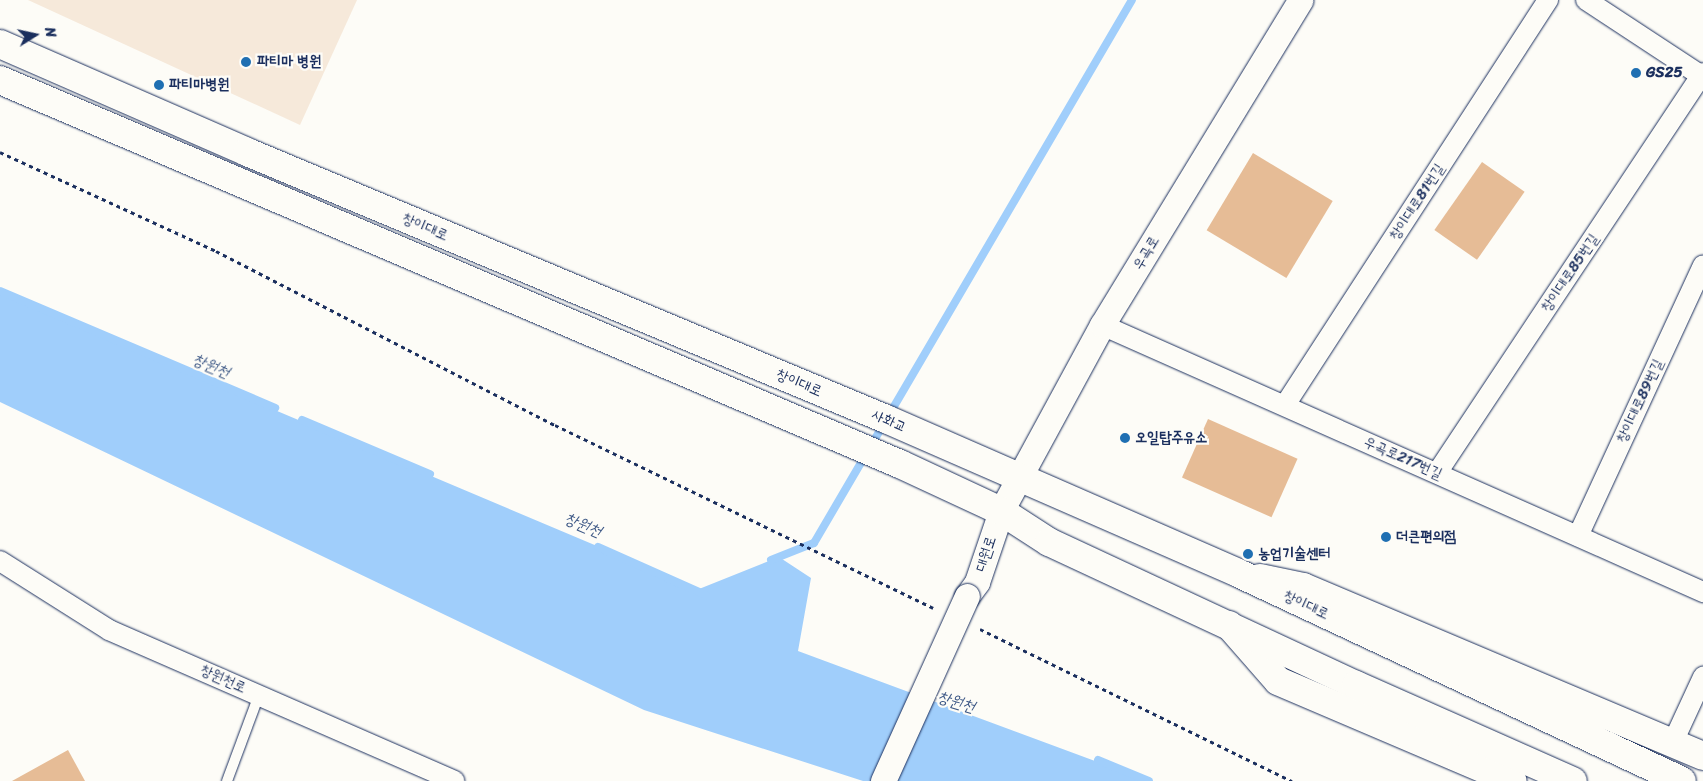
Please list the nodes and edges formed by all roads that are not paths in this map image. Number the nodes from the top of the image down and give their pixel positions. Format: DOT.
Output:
graph roads {
  1 [pos="1300,0"];
  2 [pos="1548,0"];
  3 [pos="1586,0"];
  4 [pos="0,44"];
  5 [pos="1702,75"];
  6 [pos="0,80"];
  7 [pos="1703,266"];
  8 [pos="1102,325"];
  9 [pos="1285,405"];
  10 [pos="853,406"];
  11 [pos="925,437"];
  12 [pos="1437,473"];
  13 [pos="1020,479"];
  14 [pos="1001,511"];
  15 [pos="1578,536"];
  16 [pos="0,561"];
  17 [pos="1238,573"];
  18 [pos="1703,592"];
  19 [pos="1229,625"];
  20 [pos="1703,677"];
  21 [pos="259,695"];
  22 [pos="1673,742"];
  23 [pos="1703,756"];
  24 [pos="227,781"];
  25 [pos="454,781"];
  26 [pos="883,781"];
  27 [pos="1513,781"];
  28 [pos="1573,781"];
  29 [pos="1682,781"];
  1 -- 8 [label="street, 우곡로"];
  2 -- 9 [label="street, 창이대로81번길"];
  3 -- 5 [label="street"];
  4 -- 10 [label="main road, 창이대로"];
  5 -- 12 [label="street, 창이대로85번길"];
  6 -- 14 [label="main road"];
  7 -- 15 [label="street, 창이대로89번길"];
  8 -- 9 [label="street, 우곡로217번길"];
  8 -- 13 [label="street, 우곡로"];
  9 -- 12 [label="street, 우곡로217번길"];
  10 -- 11 [label="main road, 사화교"];
  11 -- 13 [label="main road, 창이대로"];
  12 -- 15 [label="street, 우곡로217번길"];
  13 -- 14 [label="street, 우곡로"];
  13 -- 17 [label="main road, 창이대로"];
  14 -- 19 [label="main road"];
  14 -- 26 [label="street, 대원로, bridge"];
  15 -- 18 [label="street, 우곡로217번길"];
  16 -- 21 [label="street, 창원천로"];
  17 -- 22 [label="main road"];
  17 -- 29 [label="main road, 창이대로"];
  19 -- 27 [label="main road"];
  19 -- 28 [label="main road"];
  20 -- 22 [label="street"];
  21 -- 24 [label="lane"];
  21 -- 25 [label="street, 창원천로"];
  22 -- 23 [label="main road"];
}
